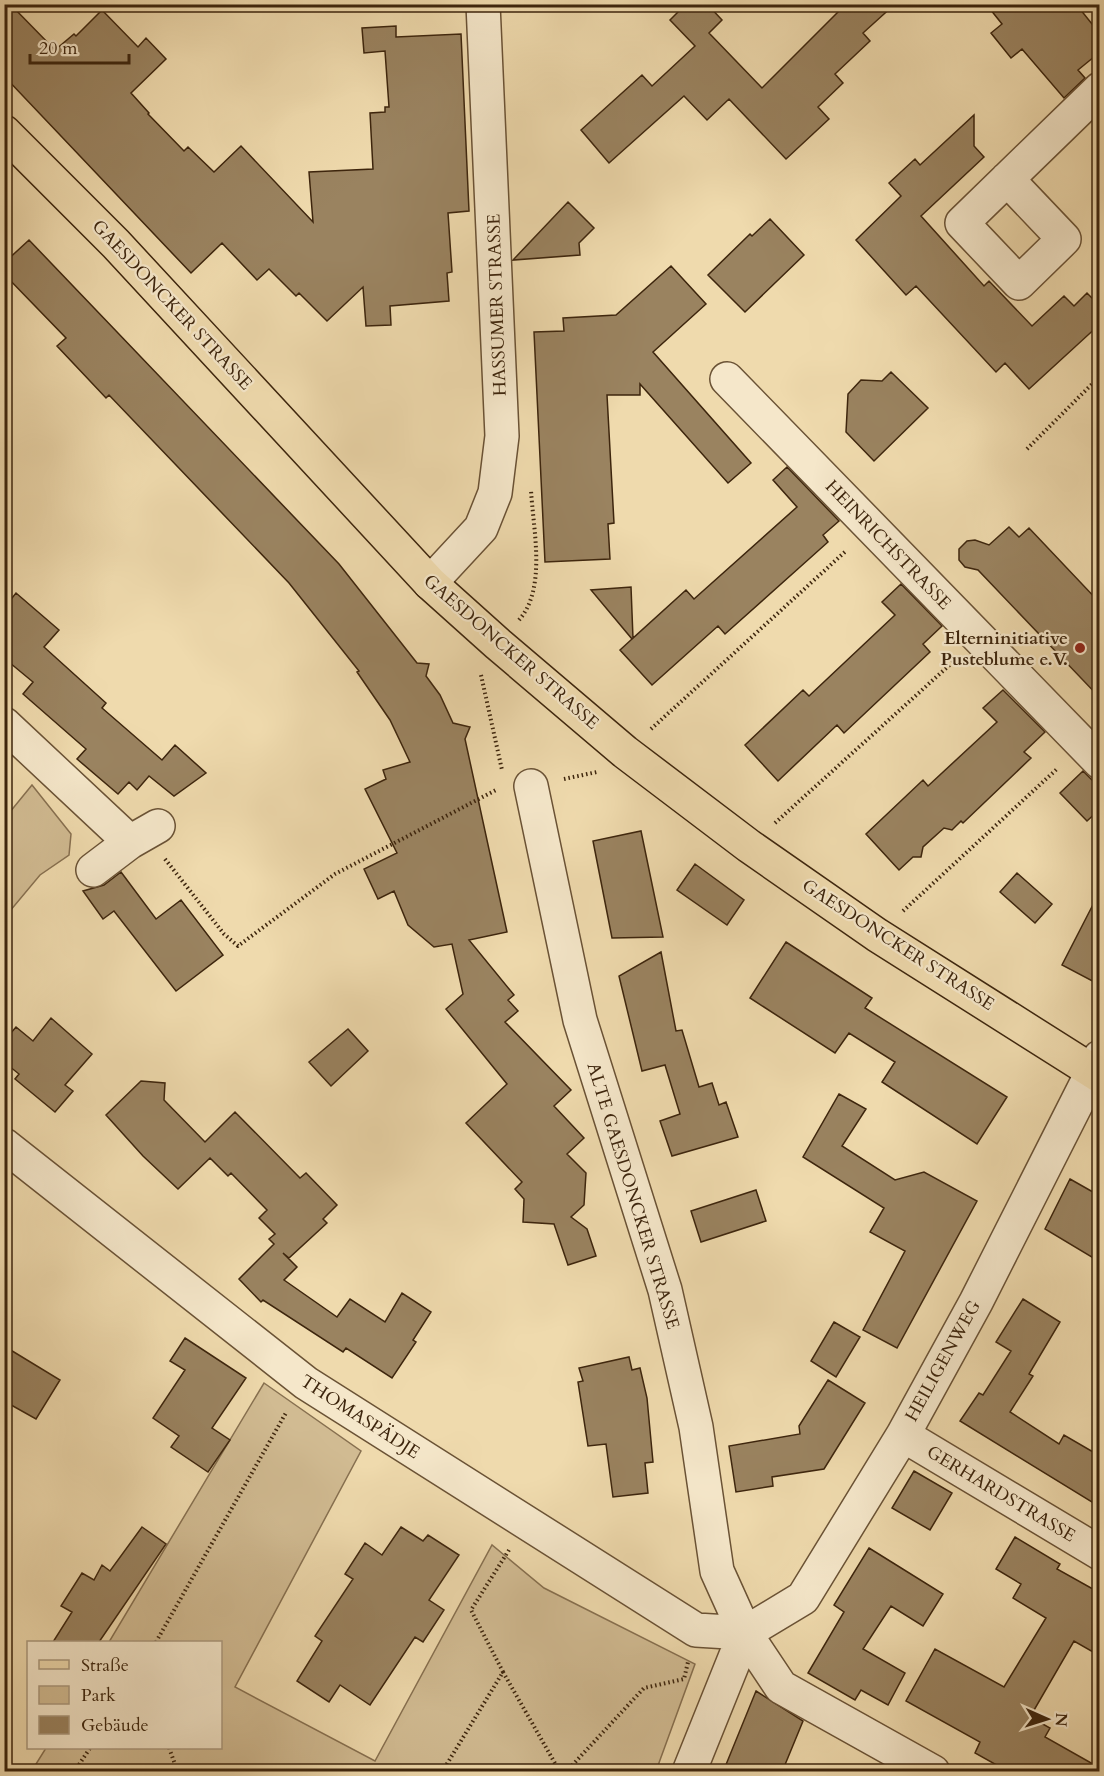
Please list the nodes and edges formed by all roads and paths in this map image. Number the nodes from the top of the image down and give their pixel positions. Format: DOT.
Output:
graph roads {
  1 [pos="483,4"];
  2 [pos="1100,90"];
  3 [pos="4,132"];
  4 [pos="1007,179"];
  5 [pos="1100,376"];
  6 [pos="727,379"];
  7 [pos="1027,449"];
  8 [pos="872,527"];
  9 [pos="430,583"];
  10 [pos="979,638"];
  11 [pos="479,664"];
  12 [pos="4,724"];
  13 [pos="1091,753"];
  14 [pos="614,761"];
  15 [pos="519,786"];
  16 [pos="158,826"];
  17 [pos="130,842"];
  18 [pos="749,846"];
  19 [pos="93,870"];
  20 [pos="877,935"];
  21 [pos="1097,1068"];
  22 [pos="4,1145"];
  23 [pos="306,1383"];
  24 [pos="903,1435"];
  25 [pos="525,1524"];
  26 [pos="1100,1553"];
  27 [pos="696,1630"];
  28 [pos="745,1632"];
  29 [pos="157,1641"];
  30 [pos="503,1672"];
  31 [pos="89,1749"];
  32 [pos="169,1749"];
  33 [pos="74,1772"];
  34 [pos="178,1772"];
  35 [pos="442,1772"];
  36 [pos="560,1772"];
  37 [pos="566,1772"];
  38 [pos="690,1772"];
  39 [pos="933,1772"];
  1 -- 9 [label="street, HASSUMER STRASSE"];
  2 -- 4 [label="street"];
  3 -- 9 [label="main road, GAESDONCKER STRASSE"];
  5 -- 7 [label="path"];
  6 -- 8 [label="street, HEINRICHSTRASSE"];
  8 -- 10 [label="street, HEINRICHSTRASSE"];
  8 -- 14 [label="path"];
  9 -- 14 [label="main road, GAESDONCKER STRASSE"];
  10 -- 13 [label="street, HEINRICHSTRASSE"];
  10 -- 18 [label="path"];
  11 -- 15 [label="path"];
  12 -- 17 [label="street"];
  13 -- 20 [label="path"];
  14 -- 15 [label="path"];
  14 -- 18 [label="main road, GAESDONCKER STRASSE"];
  15 -- 17 [label="path"];
  15 -- 28 [label="street, ALTE GAESDONCKER STRASSE"];
  16 -- 17 [label="street"];
  17 -- 19 [label="street"];
  18 -- 20 [label="main road, GAESDONCKER STRASSE"];
  20 -- 21 [label="main road, GAESDONCKER STRASSE"];
  21 -- 24 [label="street, HEILIGENWEG"];
  22 -- 23 [label="street, THOMASPÄDJE"];
  23 -- 25 [label="street, THOMASPÄDJE"];
  23 -- 29 [label="path"];
  24 -- 26 [label="street, GERHARDSTRASSE"];
  24 -- 28 [label="street, HEILIGENWEG"];
  25 -- 27 [label="street, THOMASPÄDJE"];
  25 -- 30 [label="path"];
  27 -- 28 [label="street, THOMASPÄDJE"];
  27 -- 37 [label="path"];
  28 -- 38 [label="street"];
  28 -- 39 [label="street, ALTE GAESDONCKER STRASSE"];
  30 -- 35 [label="path"];
  30 -- 36 [label="path"];
  31 -- 33 [label="path"];
  32 -- 34 [label="path"];
}
